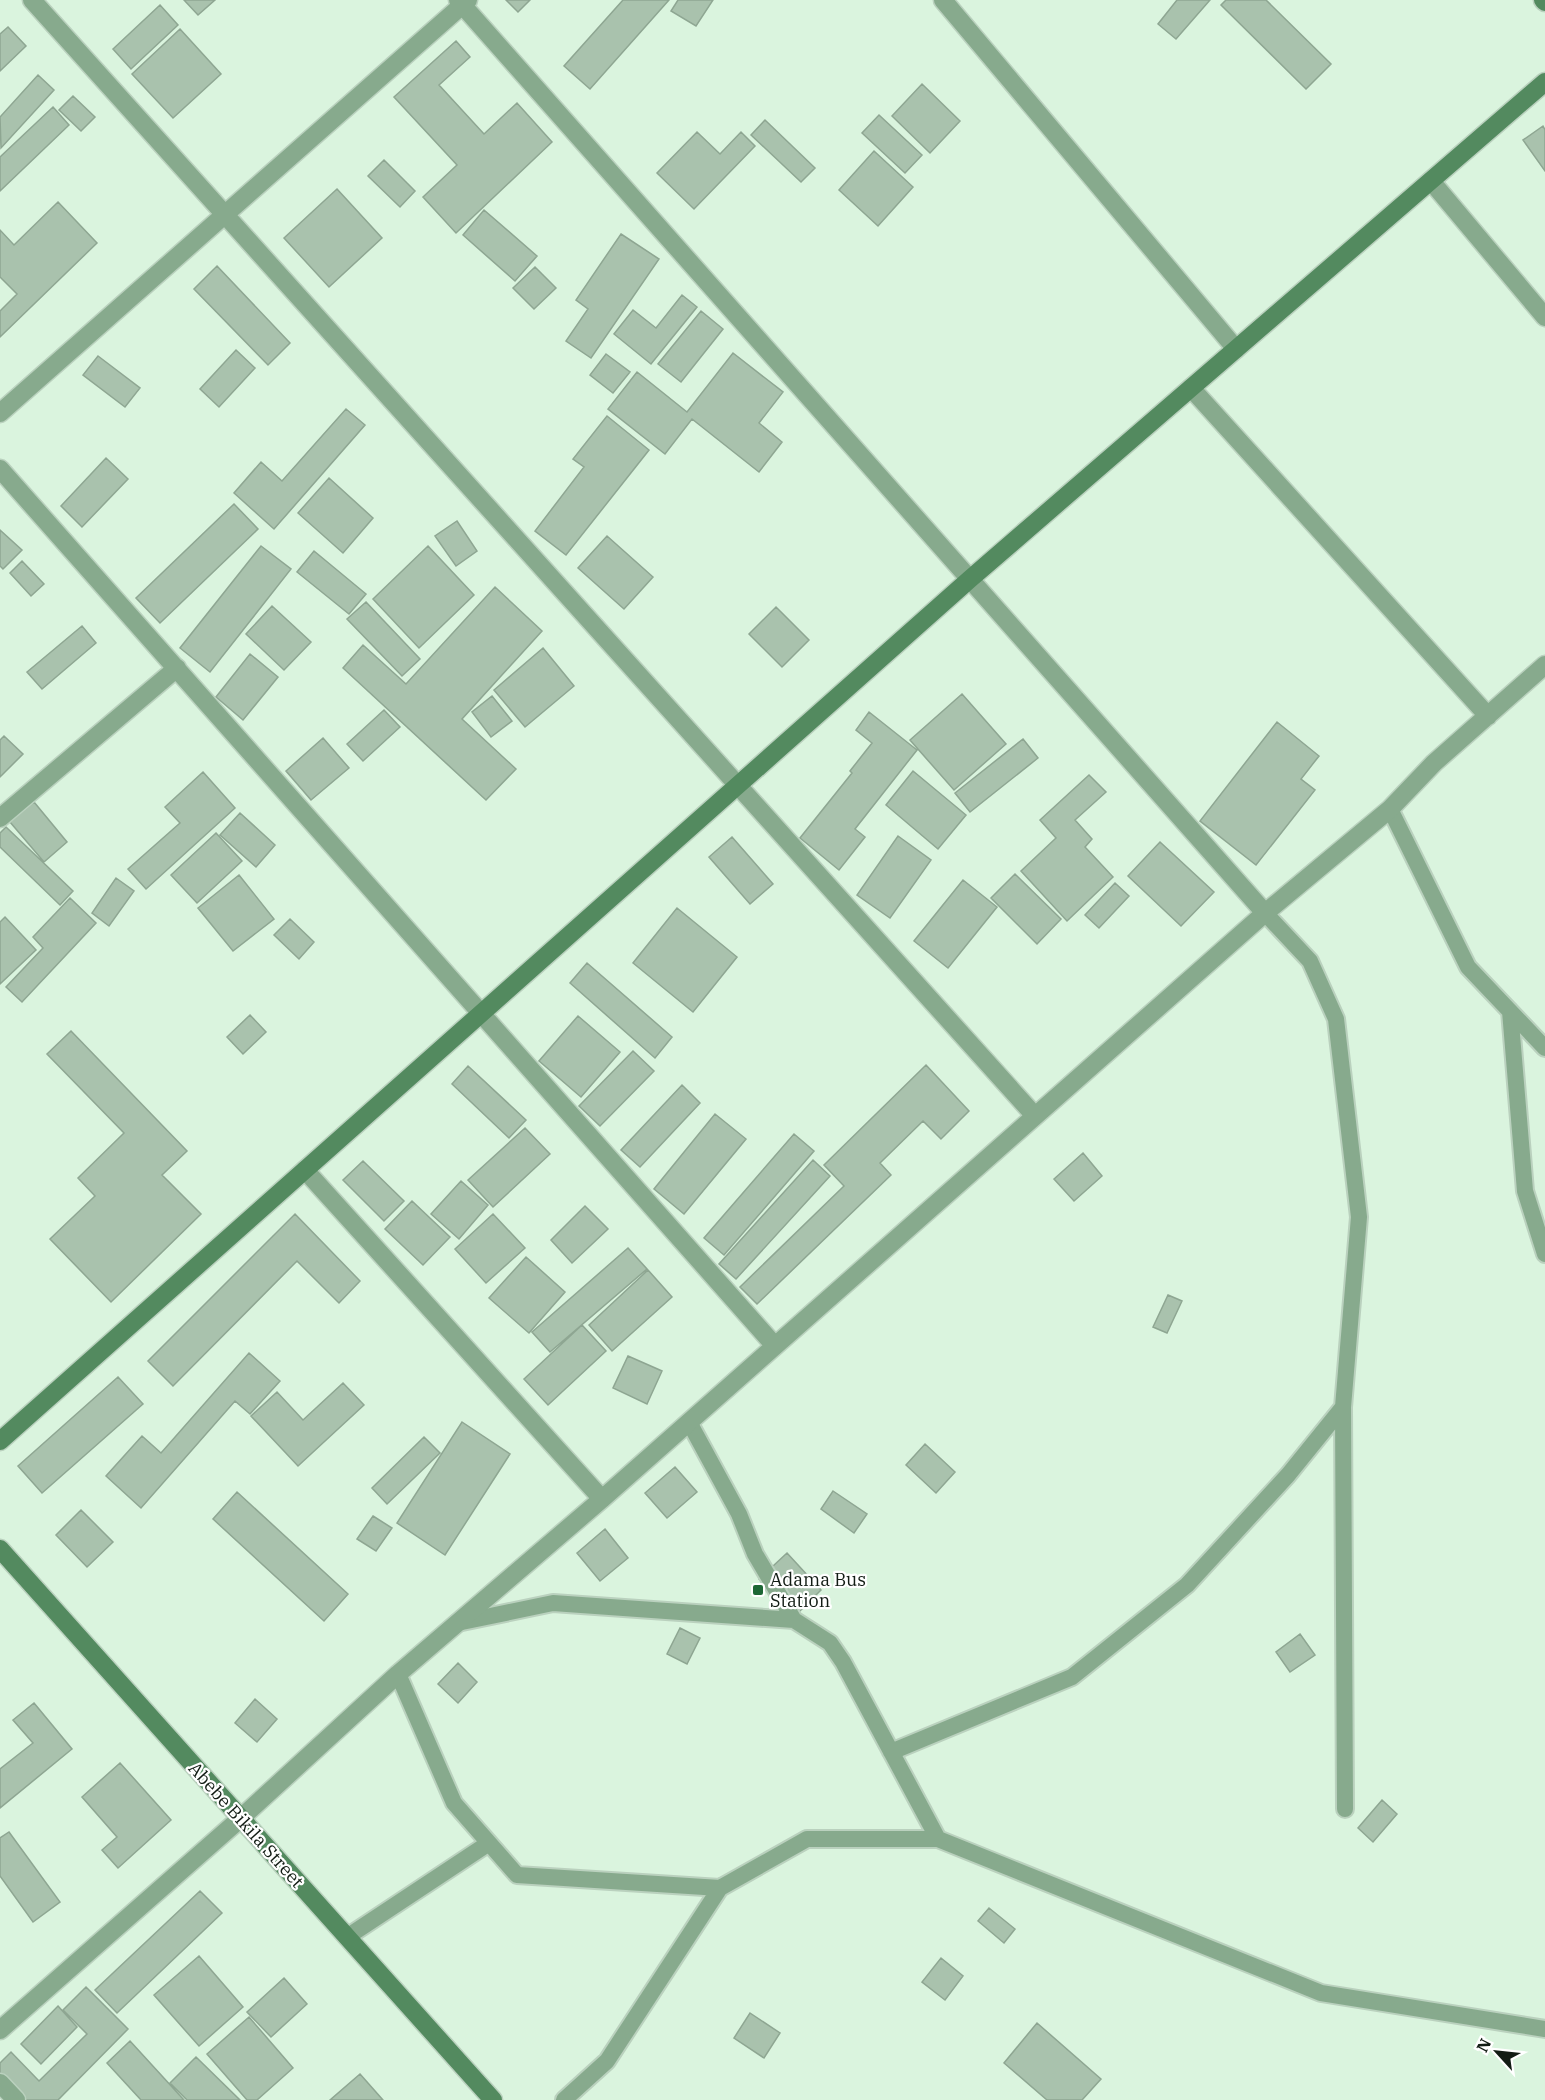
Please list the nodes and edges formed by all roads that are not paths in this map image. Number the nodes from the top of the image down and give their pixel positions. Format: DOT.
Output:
graph roads {
  1 [pos="32,0"];
  2 [pos="463,2"];
  3 [pos="948,2"];
  4 [pos="1545,82"];
  5 [pos="1431,181"];
  6 [pos="225,214"];
  7 [pos="1545,317"];
  8 [pos="1236,349"];
  9 [pos="1191,388"];
  10 [pos="0,413"];
  11 [pos="0,469"];
  12 [pos="970,579"];
  13 [pos="1545,665"];
  14 [pos="177,668"];
  15 [pos="1488,716"];
  16 [pos="738,785"];
  17 [pos="1390,809"];
  18 [pos="0,818"];
  19 [pos="1264,913"];
  20 [pos="1510,1011"];
  21 [pos="482,1013"];
  22 [pos="1545,1048"];
  23 [pos="1035,1116"];
  24 [pos="305,1170"];
  25 [pos="1545,1254"];
  26 [pos="775,1346"];
  27 [pos="1343,1407"];
  28 [pos="690,1422"];
  29 [pos="0,1441"];
  30 [pos="602,1499"];
  31 [pos="0,1549"];
  32 [pos="794,1620"];
  33 [pos="457,1623"];
  34 [pos="398,1674"];
  35 [pos="891,1752"];
  36 [pos="1345,1809"];
  37 [pos="241,1818"];
  38 [pos="938,1839"];
  39 [pos="489,1843"];
  40 [pos="720,1888"];
  41 [pos="347,1937"];
  42 [pos="1545,2029"];
  43 [pos="0,2030"];
  44 [pos="0,2083"];
  45 [pos="16,2100"];
  46 [pos="493,2100"];
  47 [pos="564,2100"];
  1 -- 6 [label="street"];
  2 -- 6 [label="street"];
  2 -- 12 [label="street"];
  3 -- 8 [label="street"];
  4 -- 5 [label="street"];
  5 -- 7 [label="street"];
  5 -- 8 [label="street"];
  6 -- 10 [label="street"];
  6 -- 16 [label="street"];
  8 -- 9 [label="street"];
  9 -- 12 [label="street"];
  9 -- 15 [label="street"];
  11 -- 14 [label="street"];
  12 -- 16 [label="street"];
  12 -- 19 [label="street"];
  13 -- 15 [label="street"];
  14 -- 18 [label="street"];
  14 -- 21 [label="street"];
  15 -- 17 [label="street"];
  16 -- 21 [label="street"];
  16 -- 23 [label="street"];
  17 -- 19 [label="street"];
  17 -- 20 [label="lane"];
  19 -- 23 [label="street"];
  19 -- 27 [label="lane"];
  20 -- 22 [label="lane"];
  20 -- 25 [label="lane"];
  21 -- 24 [label="street"];
  21 -- 26 [label="street"];
  23 -- 26 [label="street"];
  24 -- 29 [label="street"];
  24 -- 30 [label="street"];
  26 -- 28 [label="street"];
  27 -- 35 [label="lane"];
  27 -- 36 [label="lane"];
  28 -- 30 [label="street"];
  28 -- 32 [label="lane"];
  30 -- 33 [label="street"];
  31 -- 37 [label="street, Abebe Bikila Street"];
  32 -- 33 [label="lane"];
  32 -- 35 [label="lane"];
  33 -- 34 [label="street"];
  34 -- 37 [label="street"];
  34 -- 39 [label="lane"];
  35 -- 38 [label="lane"];
  37 -- 41 [label="street, Abebe Bikila Street"];
  37 -- 43 [label="street"];
  38 -- 40 [label="lane"];
  38 -- 42 [label="lane"];
  39 -- 40 [label="lane"];
  39 -- 41 [label="lane"];
  40 -- 47 [label="lane"];
  41 -- 46 [label="street, Abebe Bikila Street"];
  44 -- 45 [label="street"];
}
